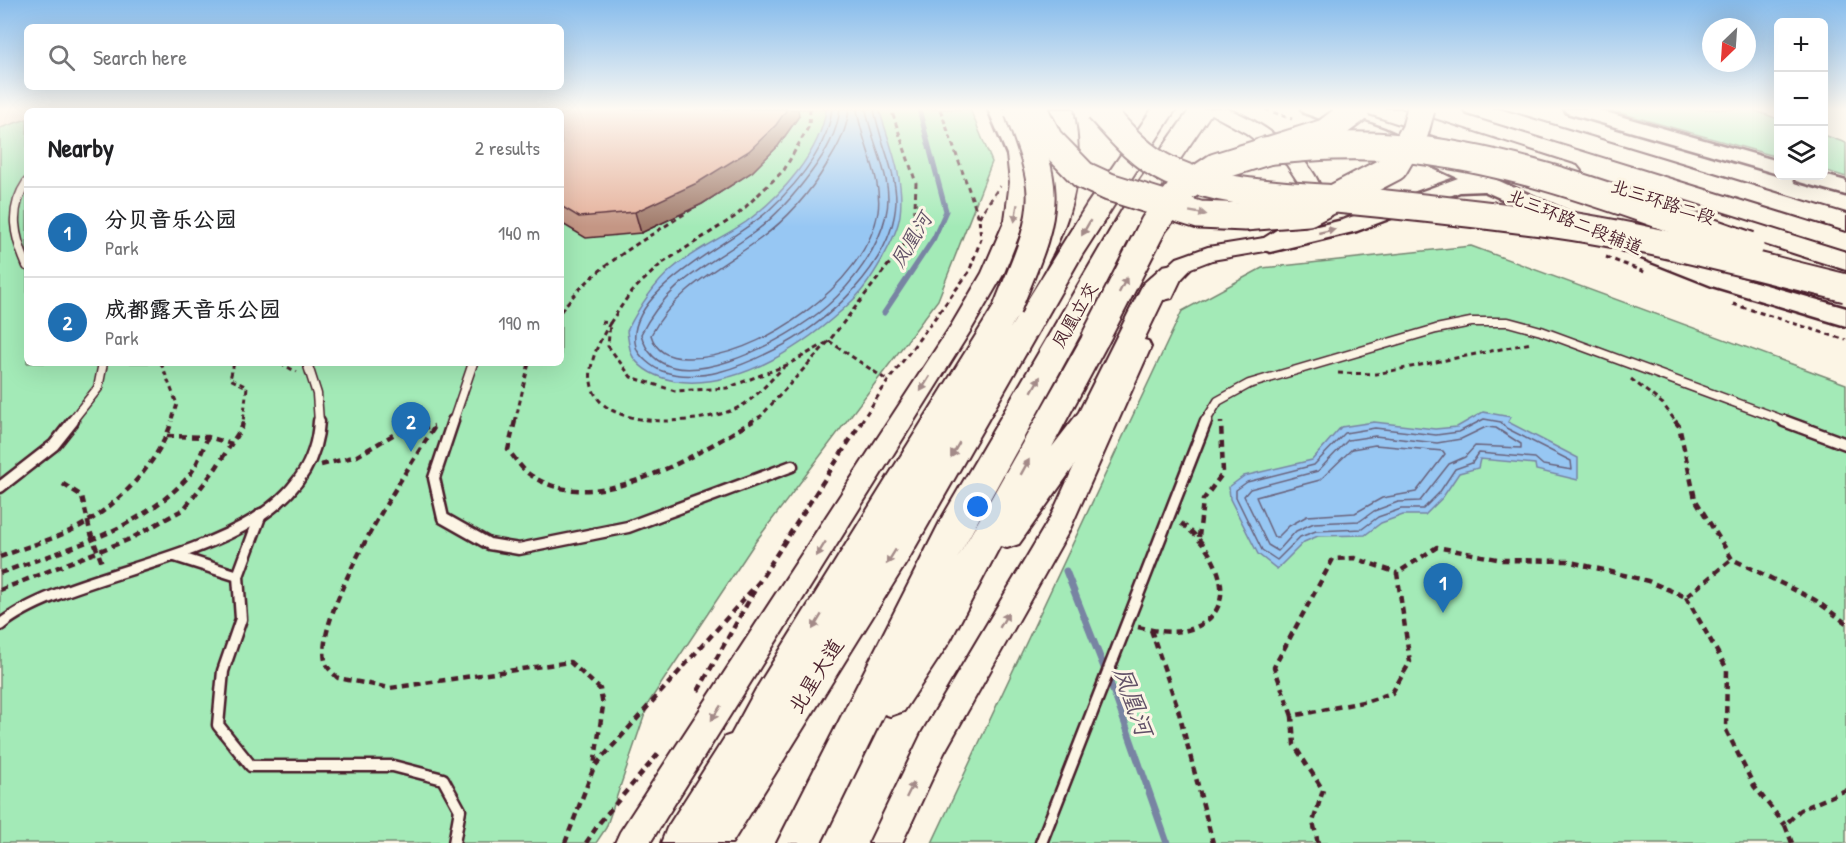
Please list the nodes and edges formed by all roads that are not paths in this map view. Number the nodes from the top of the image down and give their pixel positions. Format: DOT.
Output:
graph roads {
  1 [pos="1013,148"];
  2 [pos="1020,148"];
  3 [pos="1032,148"];
  4 [pos="1057,148"];
  5 [pos="1065,148"];
  6 [pos="1133,148"];
  7 [pos="1136,148"];
  8 [pos="1175,148"];
  9 [pos="1273,148"];
  10 [pos="1277,148"];
  11 [pos="1296,148"];
  12 [pos="1405,148"];
  13 [pos="1408,148"];
  14 [pos="1423,148"];
  15 [pos="1436,148"];
  16 [pos="1472,148"];
  17 [pos="1603,148"];
  18 [pos="1672,148"];
  19 [pos="1711,148"];
  20 [pos="1264,151"];
  21 [pos="1016,155"];
  22 [pos="1774,167"];
  23 [pos="1818,180"];
  24 [pos="1484,184"];
  25 [pos="24,187"];
  26 [pos="1846,188"];
  27 [pos="1334,198"];
  28 [pos="1846,209"];
  29 [pos="1846,223"];
  30 [pos="1270,244"];
  31 [pos="24,260"];
  32 [pos="1846,261"];
  33 [pos="1173,273"];
  34 [pos="1846,276"];
  35 [pos="1846,288"];
  36 [pos="1007,309"];
  37 [pos="1846,317"];
  38 [pos="103,366"];
  39 [pos="308,366"];
  40 [pos="471,366"];
  41 [pos="1846,444"];
  42 [pos="792,466"];
  43 [pos="0,487"];
  44 [pos="906,503"];
  45 [pos="261,514"];
  46 [pos="175,556"];
  47 [pos="238,576"];
  48 [pos="0,625"];
  49 [pos="937,629"];
  50 [pos="770,702"];
  51 [pos="830,785"];
  52 [pos="454,843"];
  53 [pos="632,843"];
  54 [pos="681,843"];
  55 [pos="695,843"];
  56 [pos="707,843"];
  57 [pos="798,843"];
  58 [pos="885,843"];
  59 [pos="1041,843"];
  1 -- 21 [label="main road"];
  2 -- 21 [label="street"];
  3 -- 36 [label="highway, bridge"];
  4 -- 27 [label="highway, one-way, bridge"];
  5 -- 36 [label="highway, bridge"];
  6 -- 27 [label="highway, bridge"];
  7 -- 44 [label="highway, 凤凰立交, one-way, bridge"];
  51 -- 8 [label="highway, 凤凰立交, one-way, bridge"];
  9 -- 20 [label="highway, bridge"];
  10 -- 30 [label="street"];
  11 -- 20 [label="highway, bridge"];
  12 -- 27 [label="highway, bridge"];
  13 -- 34 [label="highway, bridge"];
  14 -- 24 [label="main road, 北三环路二段辅道"];
  15 -- 37 [label="main road"];
  16 -- 32 [label="highway, 北三环路二段"];
  17 -- 29 [label="highway, 北三环路二段"];
  18 -- 28 [label="highway"];
  19 -- 22 [label="main road"];
  49 -- 20 [label="highway, one-way, bridge"];
  21 -- 53 [label="street, one-way"];
  23 -- 26 [label="main road"];
  30 -- 24 [label="main road, one-way"];
  24 -- 37 [label="main road, 北三环路二段辅道"];
  25 -- 31 [label="lane"];
  27 -- 35 [label="highway, bridge"];
  30 -- 33 [label="street"];
  33 -- 49 [label="highway"];
  58 -- 33 [label="street, one-way"];
  36 -- 44 [label="highway"];
  38 -- 43 [label="lane"];
  39 -- 45 [label="lane"];
  40 -- 42 [label="lane"];
  41 -- 59 [label="lane"];
  44 -- 50 [label="highway, one-way"];
  44 -- 56 [label="highway, 北星大道, one-way"];
  45 -- 46 [label="lane"];
  45 -- 47 [label="lane"];
  46 -- 47 [label="lane"];
  46 -- 48 [label="lane"];
  47 -- 52 [label="lane"];
  49 -- 51 [label="highway"];
  50 -- 54 [label="highway"];
  50 -- 55 [label="highway"];
  51 -- 57 [label="highway"];
}
